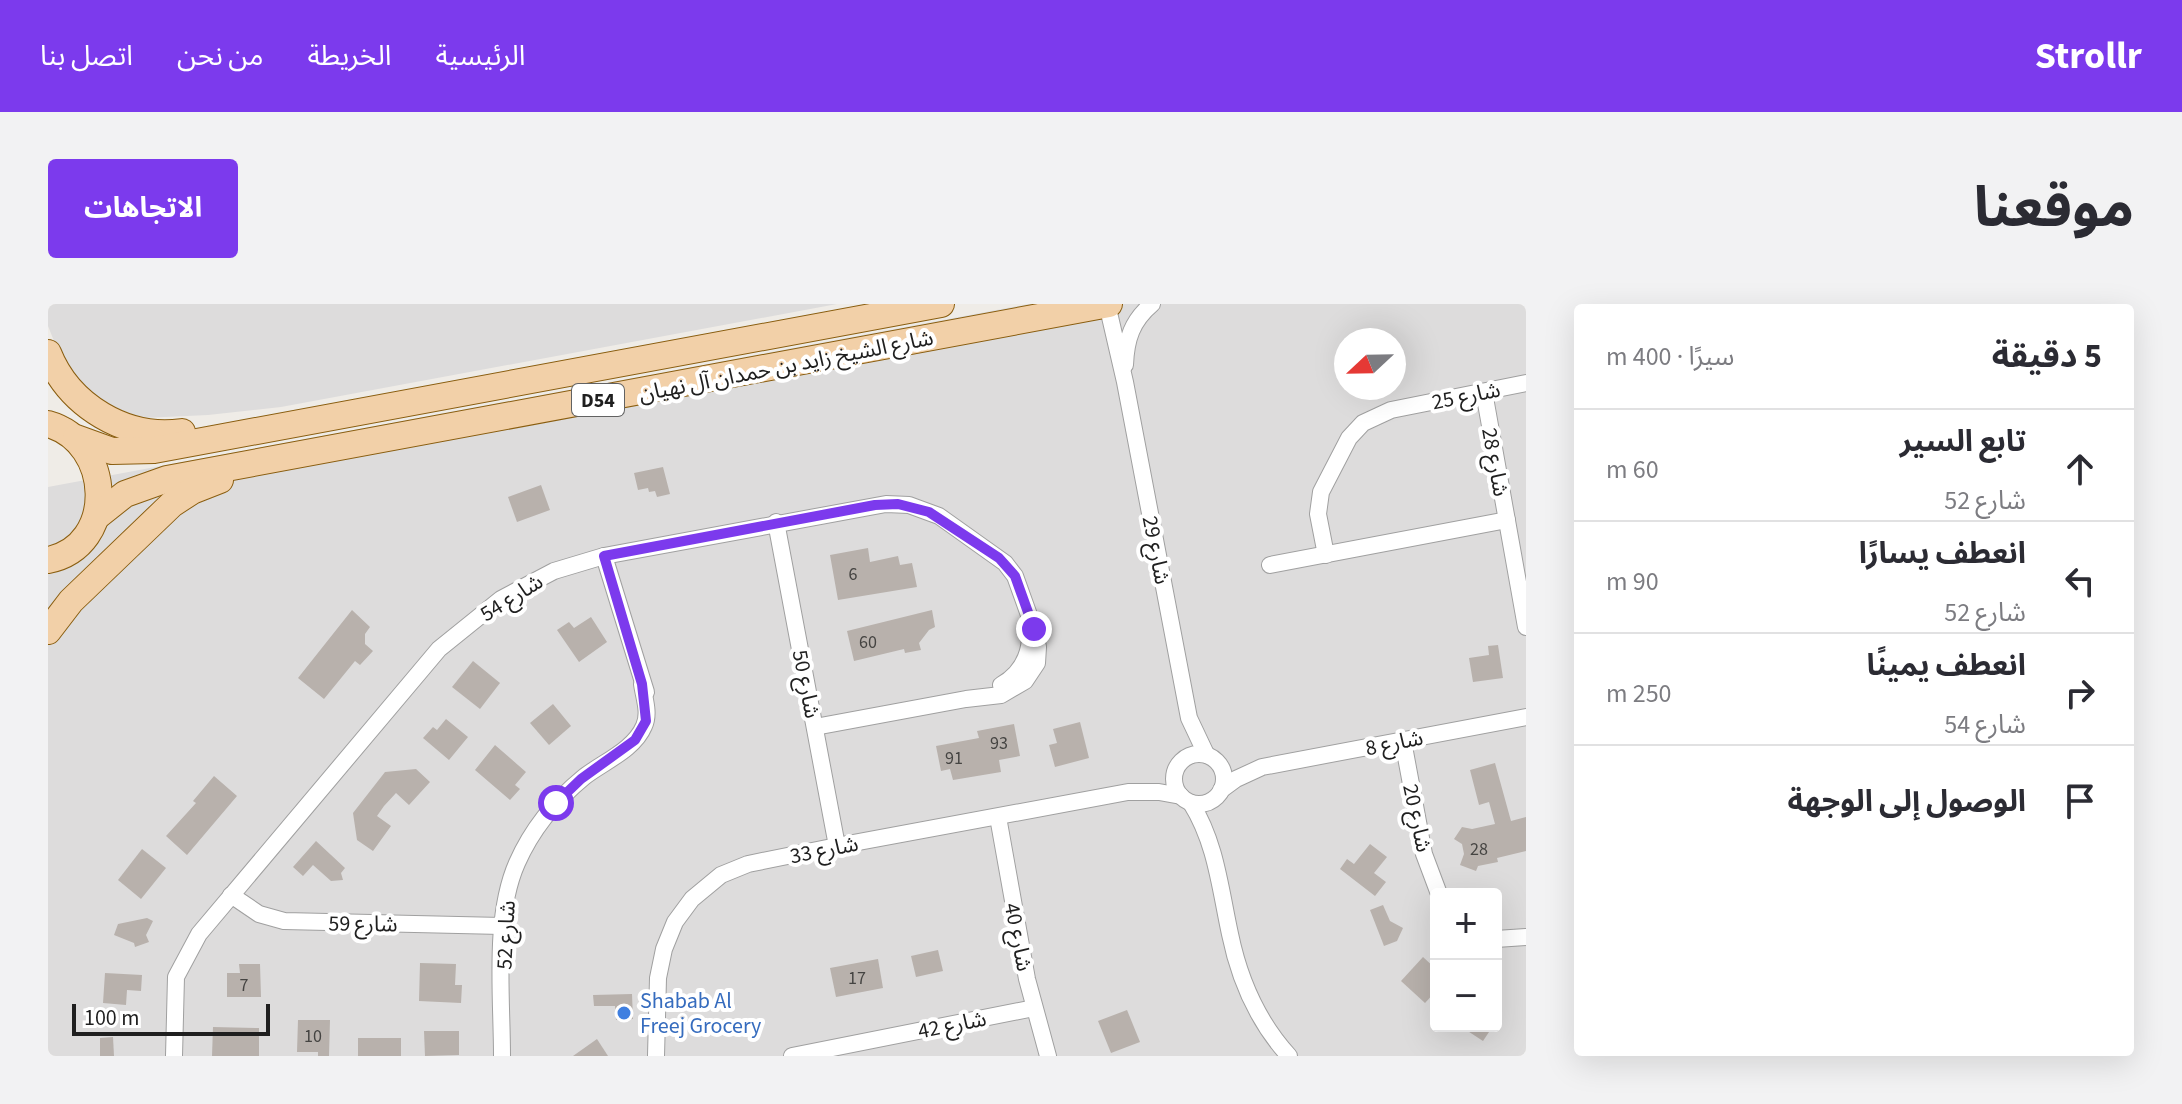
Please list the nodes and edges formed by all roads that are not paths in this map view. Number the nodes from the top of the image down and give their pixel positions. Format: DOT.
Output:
graph roads {
  1 [pos="941,304"];
  2 [pos="1107,304"];
  3 [pos="1152,304"];
  4 [pos="48,353"];
  5 [pos="1125,382"];
  6 [pos="1526,383"];
  7 [pos="1484,392"];
  8 [pos="57,425"];
  9 [pos="256,431"];
  10 [pos="279,458"];
  11 [pos="96,517"];
  12 [pos="1507,520"];
  13 [pos="776,522"];
  14 [pos="1326,555"];
  15 [pos="604,556"];
  16 [pos="50,562"];
  17 [pos="1270,565"];
  18 [pos="1526,627"];
  19 [pos="48,631"];
  20 [pos="1526,717"];
  21 [pos="1189,718"];
  22 [pos="815,727"];
  23 [pos="1403,741"];
  24 [pos="1210,756"];
  25 [pos="1178,766"];
  26 [pos="1262,767"];
  27 [pos="1128,792"];
  28 [pos="1219,793"];
  29 [pos="1186,799"];
  30 [pos="998,817"];
  31 [pos="1212,844"];
  32 [pos="837,846"];
  33 [pos="1437,888"];
  34 [pos="231,895"];
  35 [pos="502,926"];
  36 [pos="1526,937"];
  37 [pos="1502,939"];
  38 [pos="1034,1008"];
  39 [pos="870,1048"];
  40 [pos="174,1056"];
  41 [pos="502,1056"];
  42 [pos="656,1056"];
  43 [pos="792,1056"];
  44 [pos="1048,1056"];
  45 [pos="1289,1056"];
  1 -- 9 [label="main road, شارع الشيخ زايد بن حمدان آل نهيان / D54"];
  2 -- 5 [label="street, شارع 29"];
  2 -- 10 [label="main road, شارع الشيخ زايد بن حمدان آل نهيان / D54"];
  3 -- 5 [label="street, شارع 29"];
  4 -- 9 [label="main road"];
  5 -- 21 [label="street, شارع 29"];
  6 -- 7 [label="street, شارع 25"];
  7 -- 12 [label="street, شارع 28"];
  7 -- 14 [label="street, شارع 25"];
  8 -- 9 [label="main road, شارع الشيخ زايد بن حمدان آل نهيان / D54"];
  8 -- 11 [label="main road"];
  10 -- 11 [label="main road, شارع الشيخ زايد بن حمدان آل نهيان / D54"];
  10 -- 19 [label="main road"];
  11 -- 16 [label="main road, شارع الشيخ زايد بن حمدان آل نهيان"];
  12 -- 14 [label="street"];
  12 -- 18 [label="street, شارع 28"];
  13 -- 15 [label="street, شارع 54"];
  13 -- 22 [label="street, شارع 50"];
  13 -- 22 [label="street, شارع 54"];
  14 -- 17 [label="street"];
  15 -- 34 [label="street, شارع 54"];
  15 -- 35 [label="street, شارع 52"];
  20 -- 23 [label="street, شارع 8"];
  21 -- 24 [label="street, شارع 29"];
  21 -- 25 [label="street, شارع 29"];
  22 -- 32 [label="street, شارع 50"];
  23 -- 26 [label="street, شارع 8"];
  23 -- 33 [label="street, شارع 20"];
  24 -- 25 [label="street"];
  24 -- 26 [label="street, شارع 8"];
  24 -- 28 [label="street"];
  25 -- 27 [label="street, شارع 33"];
  25 -- 29 [label="street"];
  26 -- 28 [label="street, شارع 8"];
  27 -- 29 [label="street, شارع 33"];
  27 -- 30 [label="street, شارع 33"];
  28 -- 29 [label="street"];
  28 -- 31 [label="street"];
  29 -- 31 [label="street"];
  30 -- 32 [label="street, شارع 33"];
  30 -- 38 [label="street, شارع 40"];
  31 -- 45 [label="street"];
  32 -- 42 [label="street, شارع 33"];
  34 -- 35 [label="street, شارع 59"];
  34 -- 40 [label="street, شارع 54"];
  35 -- 41 [label="street, شارع 52"];
  36 -- 37 [label="street"];
  38 -- 39 [label="street, شارع 42"];
  38 -- 44 [label="street, شارع 40"];
  39 -- 43 [label="street, شارع 42"];
}
